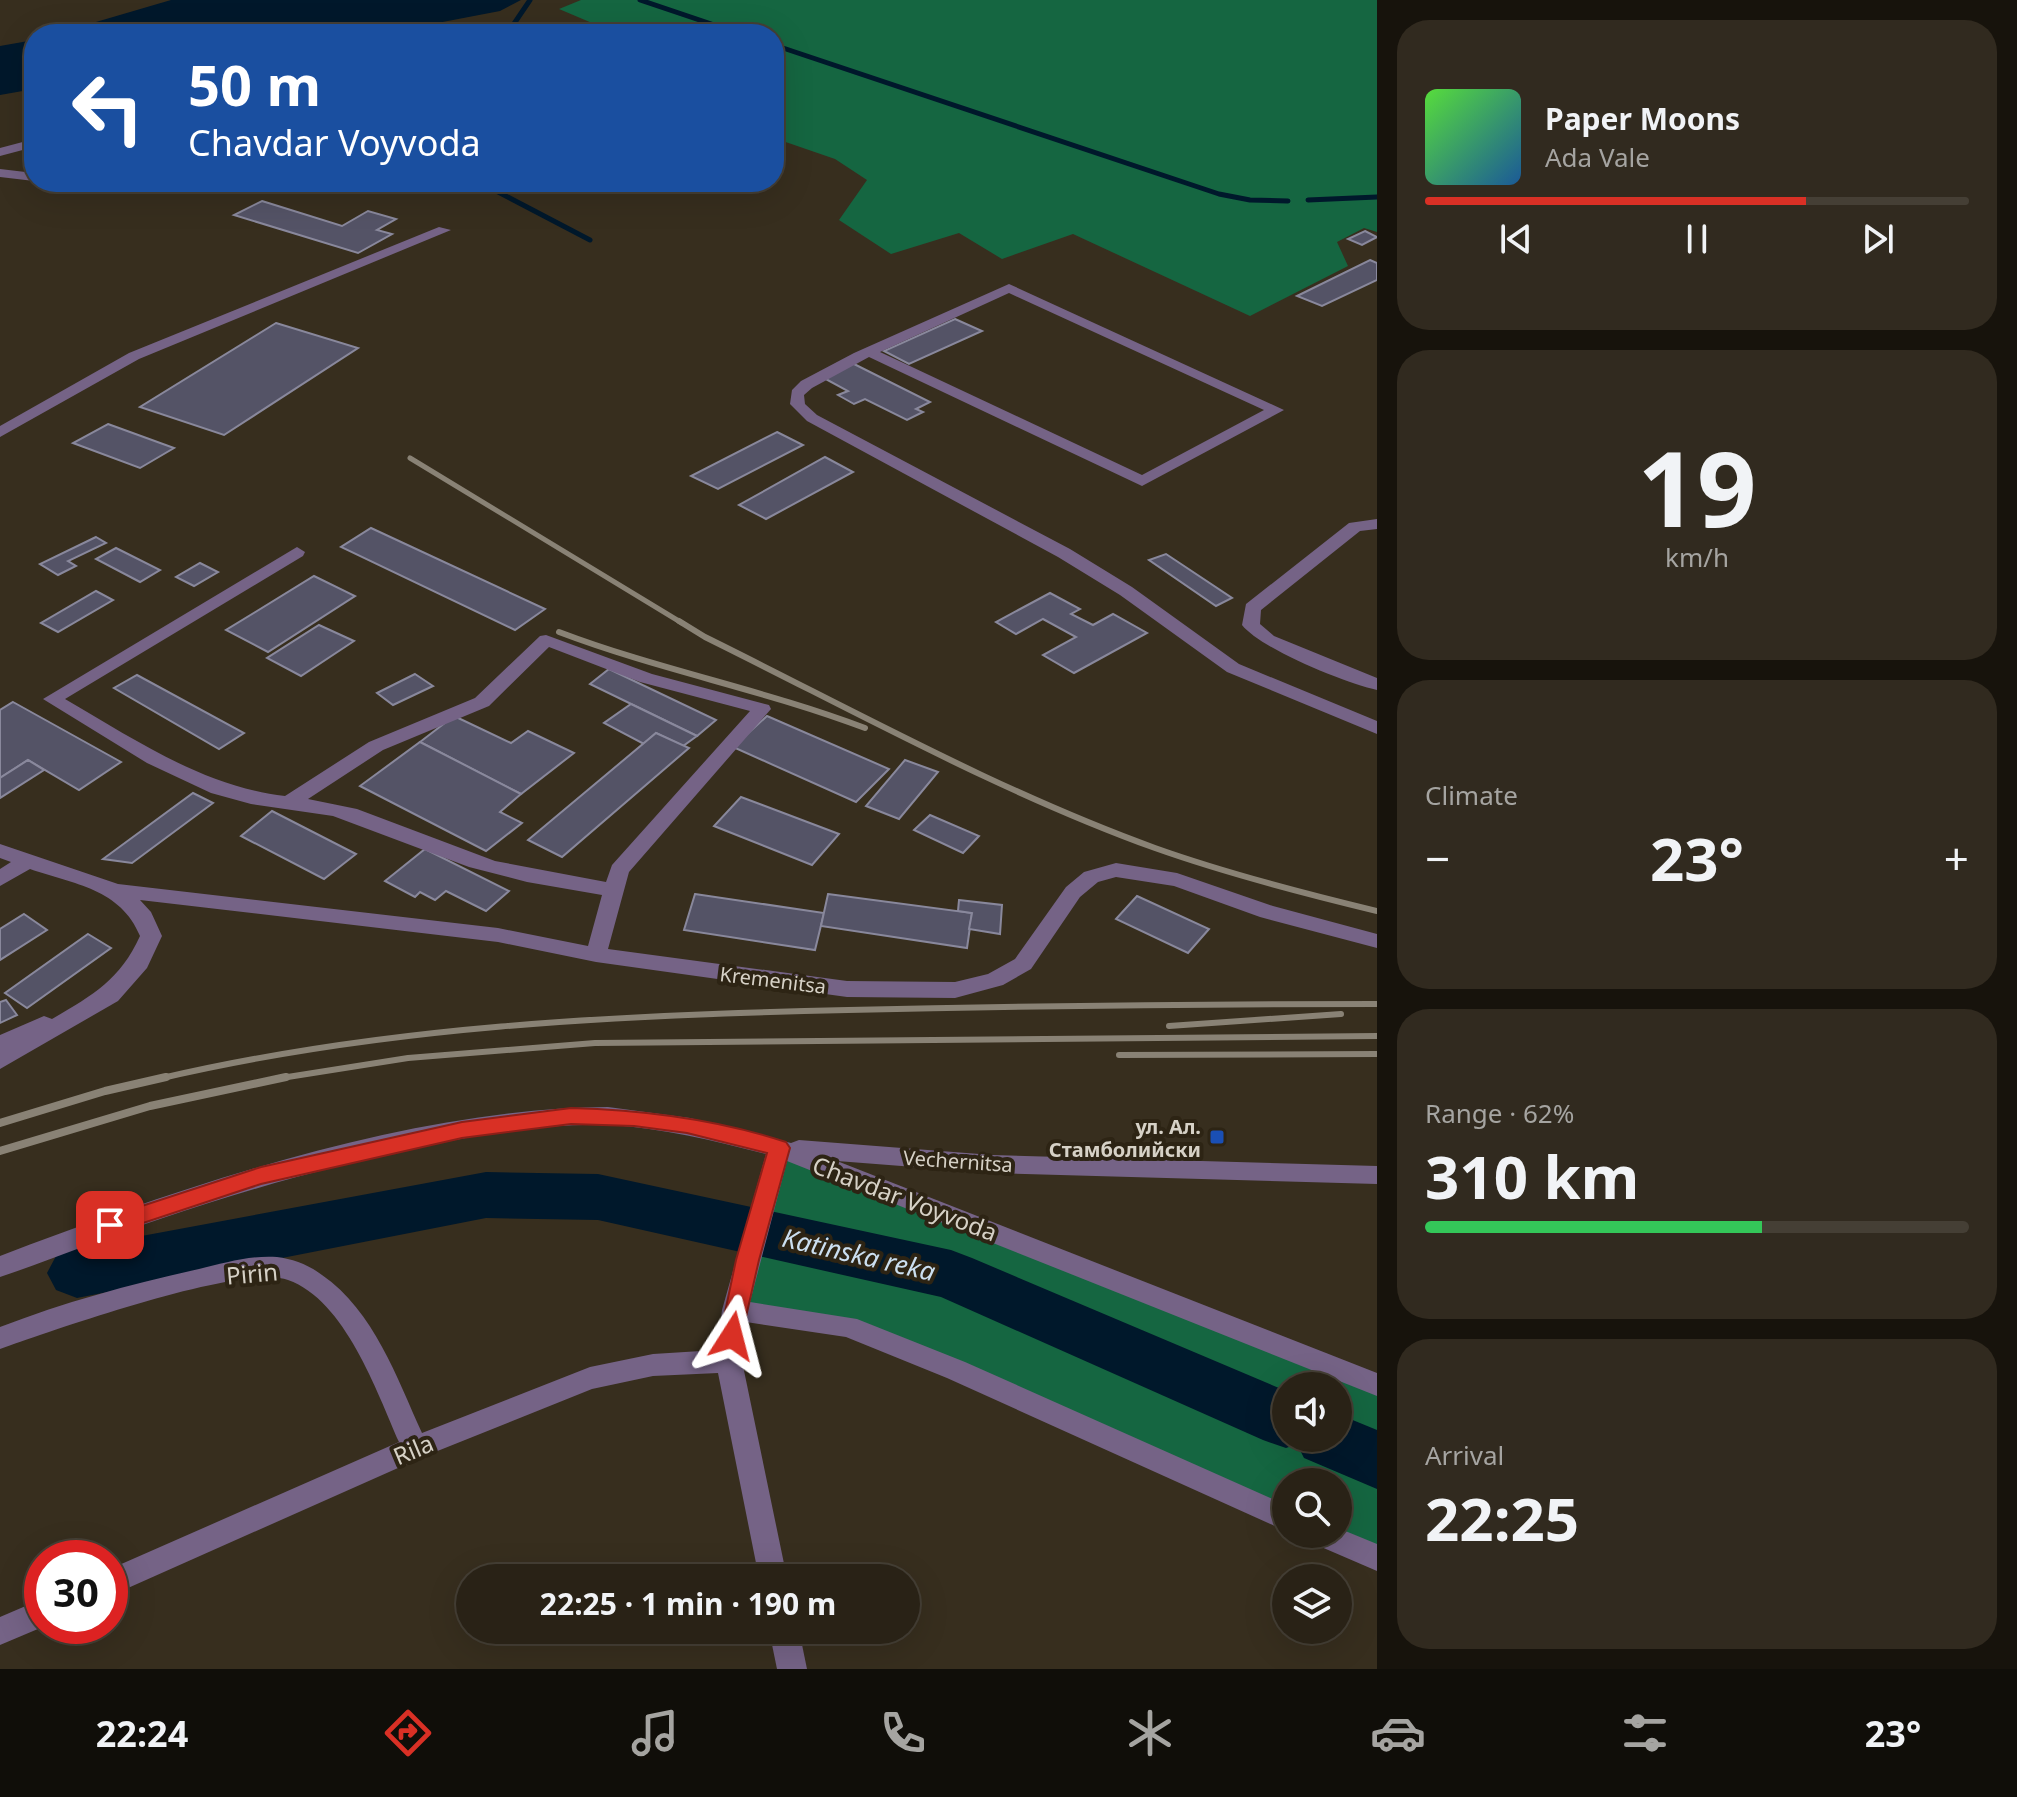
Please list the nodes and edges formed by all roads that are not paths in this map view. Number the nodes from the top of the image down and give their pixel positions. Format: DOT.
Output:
graph roads {
  1 [pos="24,146"];
  2 [pos="0,152"];
  3 [pos="0,173"];
  4 [pos="24,176"];
  5 [pos="444,230"];
  6 [pos="869,352"];
  7 [pos="0,432"];
  8 [pos="1377,524"];
  9 [pos="297,552"];
  10 [pos="1377,685"];
  11 [pos="1377,728"];
  12 [pos="286,804"];
  13 [pos="0,851"];
  14 [pos="25,862"];
  15 [pos="0,879"];
  16 [pos="613,890"];
  17 [pos="116,891"];
  18 [pos="1377,941"];
  19 [pos="596,955"];
  20 [pos="110,995"];
  21 [pos="0,1044"];
  22 [pos="0,1061"];
  23 [pos="779,1148"];
  24 [pos="1377,1175"];
  25 [pos="0,1267"];
  26 [pos="735,1310"];
  27 [pos="0,1338"];
  28 [pos="729,1361"];
  29 [pos="1377,1385"];
  30 [pos="415,1448"];
  31 [pos="1272,1512"];
  32 [pos="1352,1547"];
  33 [pos="1377,1558"];
  34 [pos="770,1564"];
  35 [pos="128,1575"];
  36 [pos="24,1621"];
  37 [pos="0,1631"];
  38 [pos="787,1644"];
  39 [pos="792,1669"];
  1 -- 2 [label="street"];
  3 -- 4 [label="street"];
  5 -- 7 [label="street"];
  6 -- 6 [label="street"];
  6 -- 11 [label="street"];
  8 -- 10 [label="street"];
  9 -- 12 [label="street"];
  12 -- 16 [label="street"];
  12 -- 16 [label="street"];
  13 -- 14 [label="street"];
  14 -- 15 [label="street"];
  14 -- 17 [label="street"];
  16 -- 19 [label="street"];
  17 -- 19 [label="street, Kremenitsa"];
  17 -- 20 [label="street"];
  18 -- 19 [label="street, Kremenitsa"];
  20 -- 21 [label="street"];
  20 -- 22 [label="street"];
  23 -- 24 [label="street, Vechernitsa"];
  23 -- 25 [label="street, Chavdar Voyvoda"];
  23 -- 26 [label="street"];
  23 -- 29 [label="street, Chavdar Voyvoda"];
  26 -- 28 [label="street"];
  26 -- 31 [label="street"];
  27 -- 30 [label="street, Pirin"];
  28 -- 30 [label="street, Rila"];
  28 -- 34 [label="street"];
  30 -- 35 [label="street, Rila"];
  32 -- 33 [label="street"];
  36 -- 37 [label="street"];
  38 -- 39 [label="street"];
}
